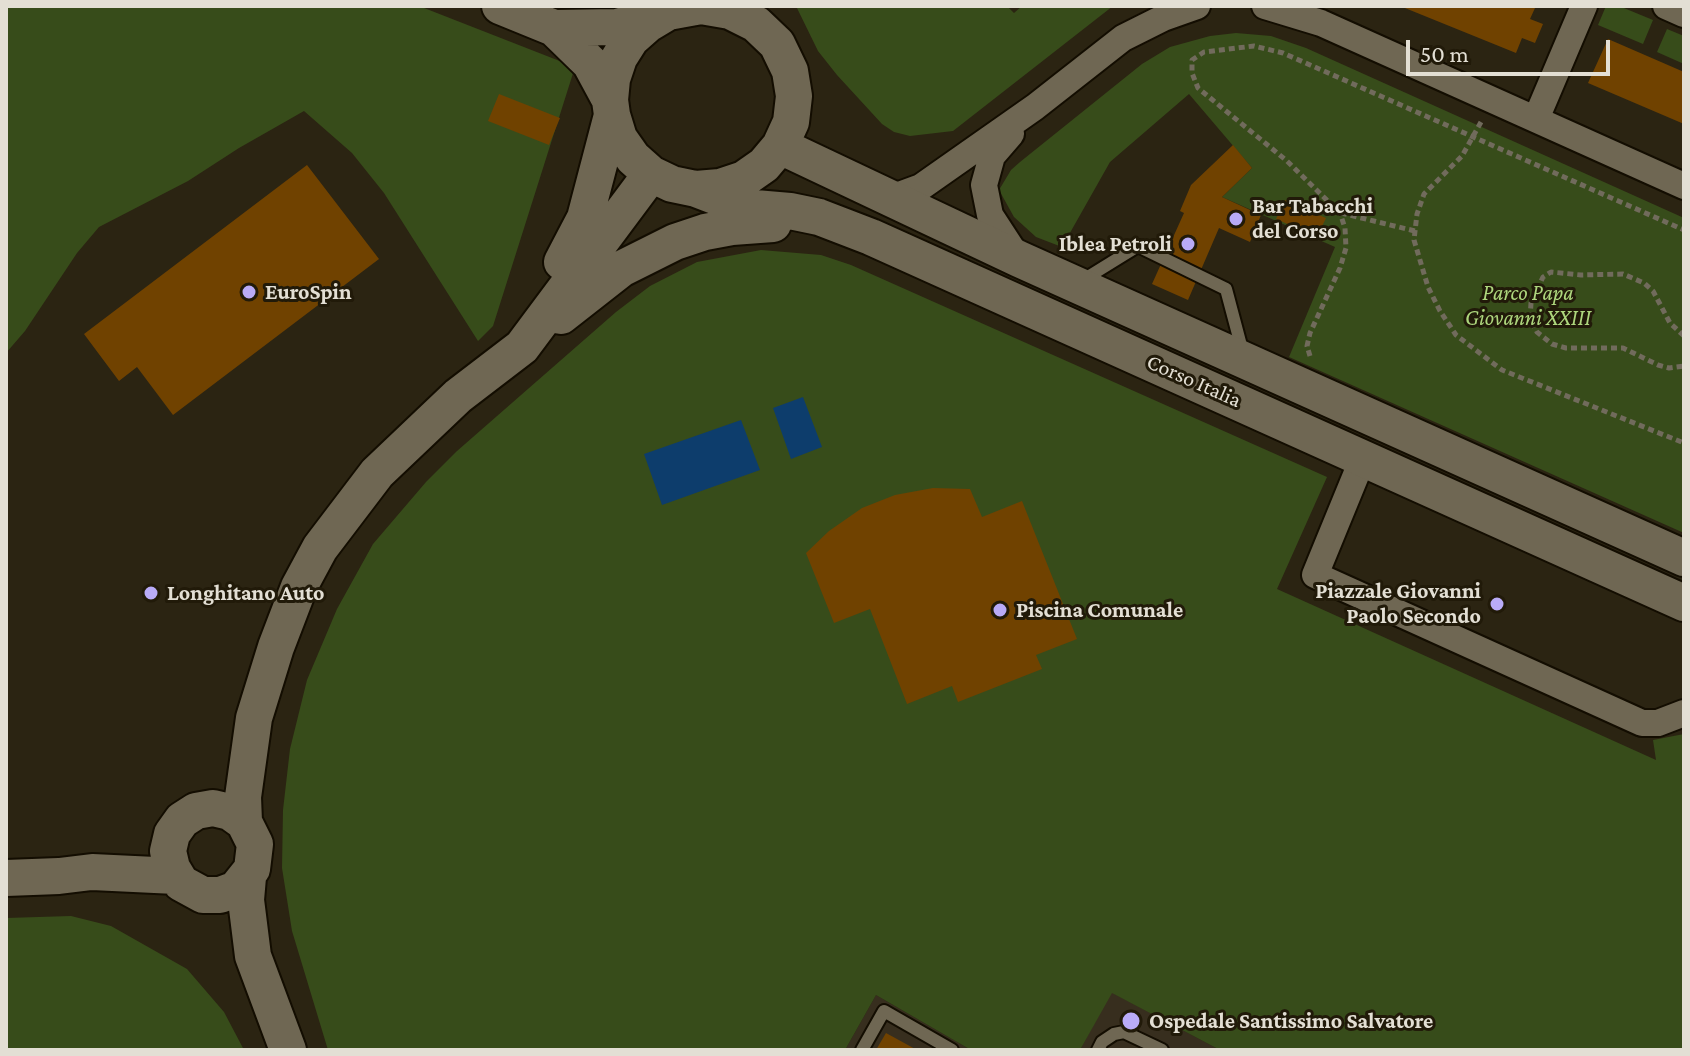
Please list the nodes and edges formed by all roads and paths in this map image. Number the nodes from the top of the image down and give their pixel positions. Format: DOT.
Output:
graph roads {
  1 [pos="500,6"];
  2 [pos="774,6"];
  3 [pos="1265,6"];
  4 [pos="1584,6"];
  5 [pos="1666,6"];
  6 [pos="690,7"];
  7 [pos="1186,8"];
  8 [pos="1684,14"];
  9 [pos="619,17"];
  10 [pos="554,28"];
  11 [pos="790,71"];
  12 [pos="611,98"];
  13 [pos="1491,99"];
  14 [pos="1035,107"];
  15 [pos="1536,119"];
  16 [pos="1471,136"];
  17 [pos="780,146"];
  18 [pos="651,174"];
  19 [pos="1684,186"];
  20 [pos="696,189"];
  21 [pos="891,198"];
  22 [pos="1340,213"];
  23 [pos="1684,230"];
  24 [pos="1415,231"];
  25 [pos="871,237"];
  26 [pos="1019,259"];
  27 [pos="1076,284"];
  28 [pos="1684,336"];
  29 [pos="522,347"];
  30 [pos="1245,360"];
  31 [pos="1684,366"];
  32 [pos="1319,367"];
  33 [pos="458,396"];
  34 [pos="1684,443"];
  35 [pos="1363,458"];
  36 [pos="1684,558"];
  37 [pos="1684,603"];
  38 [pos="1684,713"];
  39 [pos="254,718"];
  40 [pos="186,819"];
  41 [pos="244,822"];
  42 [pos="92,872"];
  43 [pos="248,877"];
  44 [pos="6,878"];
  45 [pos="190,885"];
  46 [pos="253,956"];
  47 [pos="288,1050"];
  48 [pos="862,1050"];
  49 [pos="952,1050"];
  50 [pos="1098,1050"];
  51 [pos="1162,1050"];
  1 -- 10 [label="street"];
  2 -- 11 [label="street"];
  3 -- 13 [label="street"];
  4 -- 15 [label="street"];
  5 -- 8 [label="street"];
  6 -- 9 [label="street"];
  6 -- 11 [label="street"];
  6 -- 12 [label="street"];
  7 -- 14 [label="street"];
  9 -- 10 [label="street"];
  9 -- 12 [label="street"];
  10 -- 12 [label="street"];
  11 -- 17 [label="street"];
  12 -- 18 [label="street"];
  12 -- 33 [label="street"];
  13 -- 15 [label="street"];
  13 -- 16 [label="path"];
  14 -- 21 [label="street"];
  14 -- 26 [label="street"];
  15 -- 19 [label="street"];
  16 -- 22 [label="path"];
  16 -- 23 [label="path"];
  16 -- 24 [label="path"];
  17 -- 20 [label="street"];
  17 -- 21 [label="street, Corso Italia"];
  18 -- 20 [label="street"];
  18 -- 29 [label="street"];
  20 -- 25 [label="street, Corso Italia"];
  21 -- 26 [label="street, Corso Italia"];
  22 -- 24 [label="path"];
  22 -- 32 [label="path"];
  24 -- 34 [label="path"];
  25 -- 29 [label="street"];
  25 -- 35 [label="street, Corso Italia"];
  26 -- 27 [label="street, Corso Italia"];
  27 -- 30 [label="street, Corso Italia"];
  27 -- 30 [label="lane"];
  28 -- 31 [label="path"];
  29 -- 33 [label="street"];
  30 -- 36 [label="street, Corso Italia"];
  33 -- 39 [label="street"];
  35 -- 37 [label="street, Corso Italia"];
  35 -- 38 [label="street"];
  39 -- 40 [label="street"];
  39 -- 41 [label="street"];
  40 -- 41 [label="street"];
  40 -- 42 [label="street"];
  40 -- 45 [label="street"];
  41 -- 43 [label="street"];
  42 -- 44 [label="street"];
  42 -- 45 [label="street"];
  43 -- 45 [label="street"];
  43 -- 46 [label="street"];
  45 -- 46 [label="street"];
  46 -- 47 [label="street"];
  48 -- 49 [label="lane"];
  50 -- 51 [label="lane"];
}
